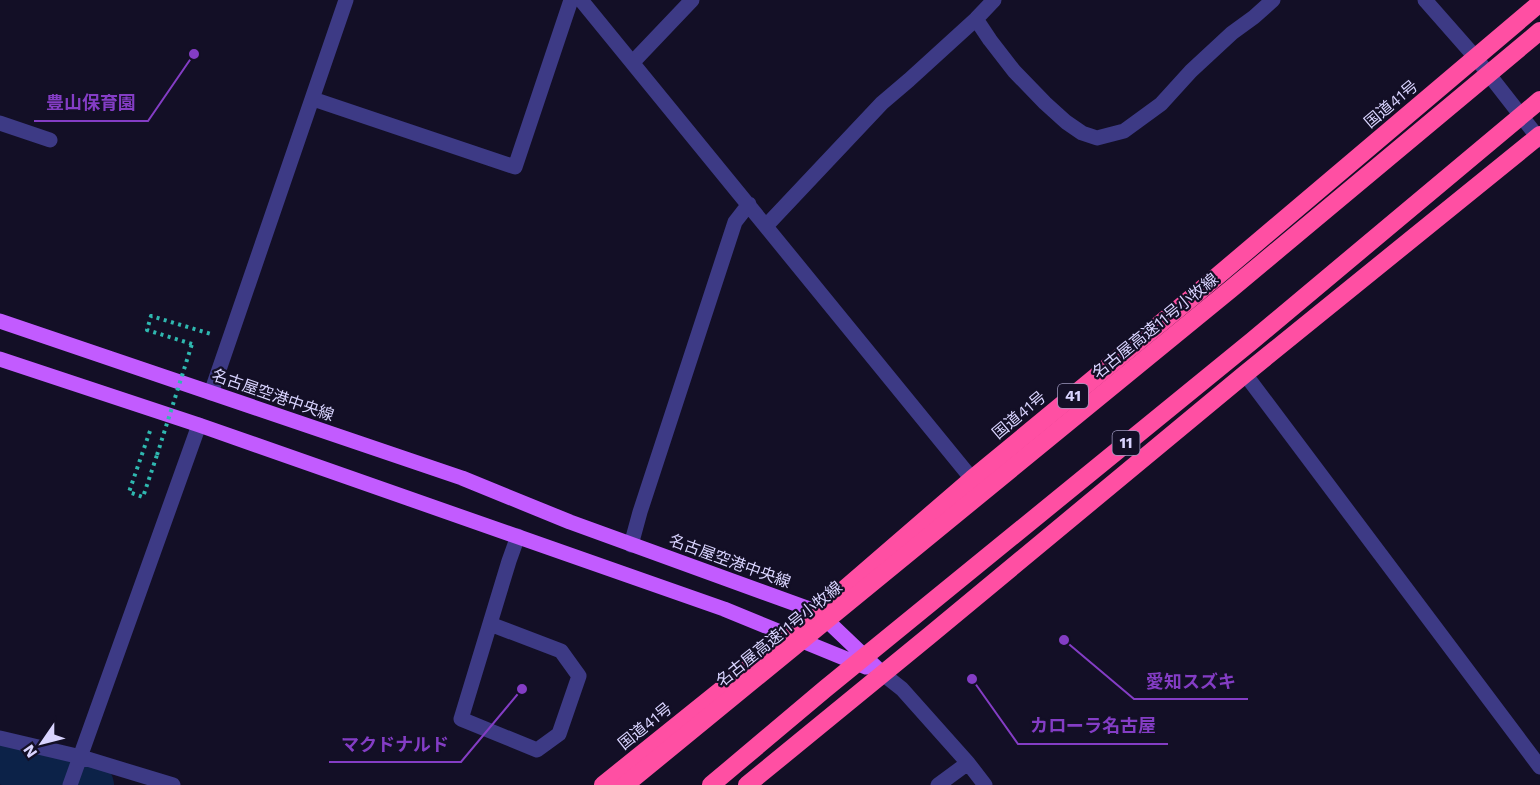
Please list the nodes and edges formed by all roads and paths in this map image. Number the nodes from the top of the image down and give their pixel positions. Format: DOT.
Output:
graph roads {
  1 [pos="346,0"];
  2 [pos="571,0"];
  3 [pos="581,0"];
  4 [pos="692,0"];
  5 [pos="994,0"];
  6 [pos="1273,0"];
  7 [pos="1425,0"];
  8 [pos="1540,3"];
  9 [pos="976,19"];
  10 [pos="1540,31"];
  11 [pos="1476,58"];
  12 [pos="633,62"];
  13 [pos="313,99"];
  14 [pos="1540,100"];
  15 [pos="0,123"];
  16 [pos="1539,137"];
  17 [pos="50,140"];
  18 [pos="749,204"];
  19 [pos="766,226"];
  20 [pos="0,321"];
  21 [pos="205,333"];
  22 [pos="0,359"];
  23 [pos="1245,374"];
  24 [pos="211,393"];
  25 [pos="199,424"];
  26 [pos="150,431"];
  27 [pos="972,479"];
  28 [pos="518,536"];
  29 [pos="631,545"];
  30 [pos="818,612"];
  31 [pos="490,624"];
  32 [pos="788,634"];
  33 [pos="883,674"];
  34 [pos="0,738"];
  35 [pos="81,758"];
  36 [pos="969,763"];
  37 [pos="1540,767"];
  38 [pos="70,785"];
  39 [pos="173,785"];
  40 [pos="603,785"];
  41 [pos="625,785"];
  42 [pos="711,785"];
  43 [pos="747,785"];
  44 [pos="938,785"];
  45 [pos="985,785"];
  1 -- 13 [label="street"];
  2 -- 13 [label="street"];
  3 -- 12 [label="street"];
  4 -- 12 [label="street"];
  5 -- 9 [label="street"];
  6 -- 9 [label="street"];
  7 -- 11 [label="street"];
  8 -- 11 [label="highway, 国道41号 / 41"];
  9 -- 19 [label="street"];
  10 -- 41 [label="highway, 名古屋高速11号小牧線, bridge"];
  11 -- 16 [label="street"];
  11 -- 27 [label="highway, 国道41号 / 41"];
  12 -- 18 [label="street"];
  13 -- 24 [label="street"];
  14 -- 42 [label="highway, 11, bridge"];
  15 -- 17 [label="street"];
  16 -- 23 [label="highway"];
  18 -- 19 [label="street"];
  18 -- 29 [label="street"];
  19 -- 27 [label="street"];
  20 -- 24 [label="main road, 名古屋空港中央線"];
  21 -- 26 [label="path, bridge"];
  22 -- 25 [label="main road"];
  23 -- 33 [label="highway"];
  23 -- 37 [label="street"];
  24 -- 29 [label="main road, 名古屋空港中央線"];
  25 -- 28 [label="main road"];
  25 -- 35 [label="street"];
  27 -- 30 [label="highway, 国道41号 / 41"];
  28 -- 31 [label="street"];
  28 -- 32 [label="main road"];
  29 -- 30 [label="main road, 名古屋空港中央線"];
  30 -- 32 [label="highway, 国道41号 / 41"];
  30 -- 33 [label="main road, 名古屋空港中央線"];
  31 -- 31 [label="street"];
  32 -- 33 [label="main road"];
  32 -- 40 [label="highway, 国道41号 / 41"];
  33 -- 36 [label="street"];
  33 -- 43 [label="highway"];
  34 -- 35 [label="street"];
  35 -- 38 [label="street"];
  35 -- 39 [label="street"];
  36 -- 44 [label="street"];
  36 -- 45 [label="street"];
}
